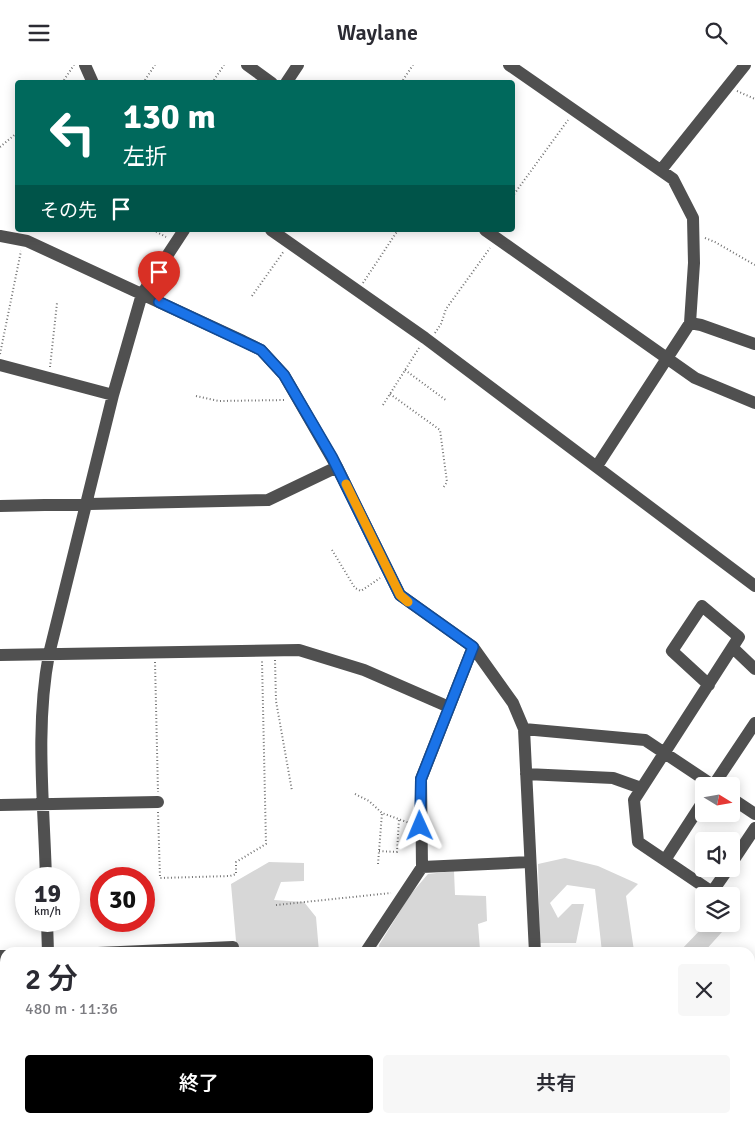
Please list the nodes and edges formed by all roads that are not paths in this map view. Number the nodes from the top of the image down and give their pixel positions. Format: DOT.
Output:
graph roads {
  1 [pos="85,65"];
  2 [pos="247,65"];
  3 [pos="298,65"];
  4 [pos="510,65"];
  5 [pos="745,65"];
  6 [pos="92,80"];
  7 [pos="268,80"];
  8 [pos="288,80"];
  9 [pos="661,170"];
  10 [pos="183,232"];
  11 [pos="274,232"];
  12 [pos="488,232"];
  13 [pos="0,236"];
  14 [pos="142,294"];
  15 [pos="690,323"];
  16 [pos="755,344"];
  17 [pos="667,359"];
  18 [pos="0,365"];
  19 [pos="113,395"];
  20 [pos="755,403"];
  21 [pos="597,466"];
  22 [pos="337,467"];
  23 [pos="86,504"];
  24 [pos="0,506"];
  25 [pos="755,586"];
  26 [pos="473,647"];
  27 [pos="733,648"];
  28 [pos="49,654"];
  29 [pos="0,655"];
  30 [pos="755,669"];
  31 [pos="709,685"];
  32 [pos="449,707"];
  33 [pos="755,723"];
  34 [pos="524,729"];
  35 [pos="664,753"];
  36 [pos="526,774"];
  37 [pos="700,777"];
  38 [pos="719,777"];
  39 [pos="641,788"];
  40 [pos="158,802"];
  41 [pos="44,804"];
  42 [pos="740,804"];
  43 [pos="0,805"];
  44 [pos="755,813"];
  45 [pos="695,814"];
  46 [pos="755,828"];
  47 [pos="740,850"];
  48 [pos="665,860"];
  49 [pos="530,862"];
  50 [pos="46,867"];
  51 [pos="422,867"];
  52 [pos="722,877"];
  53 [pos="47,932"];
  54 [pos="48,947"];
  55 [pos="369,947"];
  56 [pos="535,947"];
  1 -- 6 [label="street"];
  2 -- 7 [label="street"];
  3 -- 8 [label="street"];
  4 -- 9 [label="street"];
  5 -- 9 [label="street"];
  9 -- 15 [label="street"];
  10 -- 14 [label="street"];
  11 -- 21 [label="street"];
  12 -- 17 [label="street"];
  13 -- 14 [label="street"];
  14 -- 19 [label="street"];
  14 -- 22 [label="street"];
  15 -- 16 [label="street"];
  15 -- 17 [label="street"];
  17 -- 20 [label="street"];
  17 -- 21 [label="street"];
  18 -- 19 [label="street"];
  19 -- 23 [label="street"];
  21 -- 25 [label="street"];
  22 -- 23 [label="street"];
  22 -- 26 [label="street"];
  23 -- 24 [label="street"];
  23 -- 28 [label="street"];
  26 -- 32 [label="street"];
  26 -- 34 [label="street"];
  27 -- 30 [label="street"];
  27 -- 31 [label="street"];
  27 -- 31 [label="street"];
  28 -- 29 [label="street"];
  28 -- 32 [label="street"];
  28 -- 41 [label="street"];
  31 -- 35 [label="street"];
  32 -- 51 [label="street"];
  33 -- 38 [label="street"];
  34 -- 35 [label="street"];
  34 -- 36 [label="street"];
  35 -- 37 [label="street"];
  35 -- 39 [label="street"];
  36 -- 39 [label="street"];
  36 -- 49 [label="street"];
  39 -- 48 [label="street"];
  40 -- 41 [label="street"];
  41 -- 43 [label="street"];
  41 -- 50 [label="street"];
  42 -- 44 [label="street"];
  45 -- 48 [label="street"];
  46 -- 47 [label="street"];
  48 -- 52 [label="street"];
  49 -- 51 [label="street"];
  49 -- 56 [label="street"];
  51 -- 55 [label="street"];
  53 -- 54 [label="street"];
}
